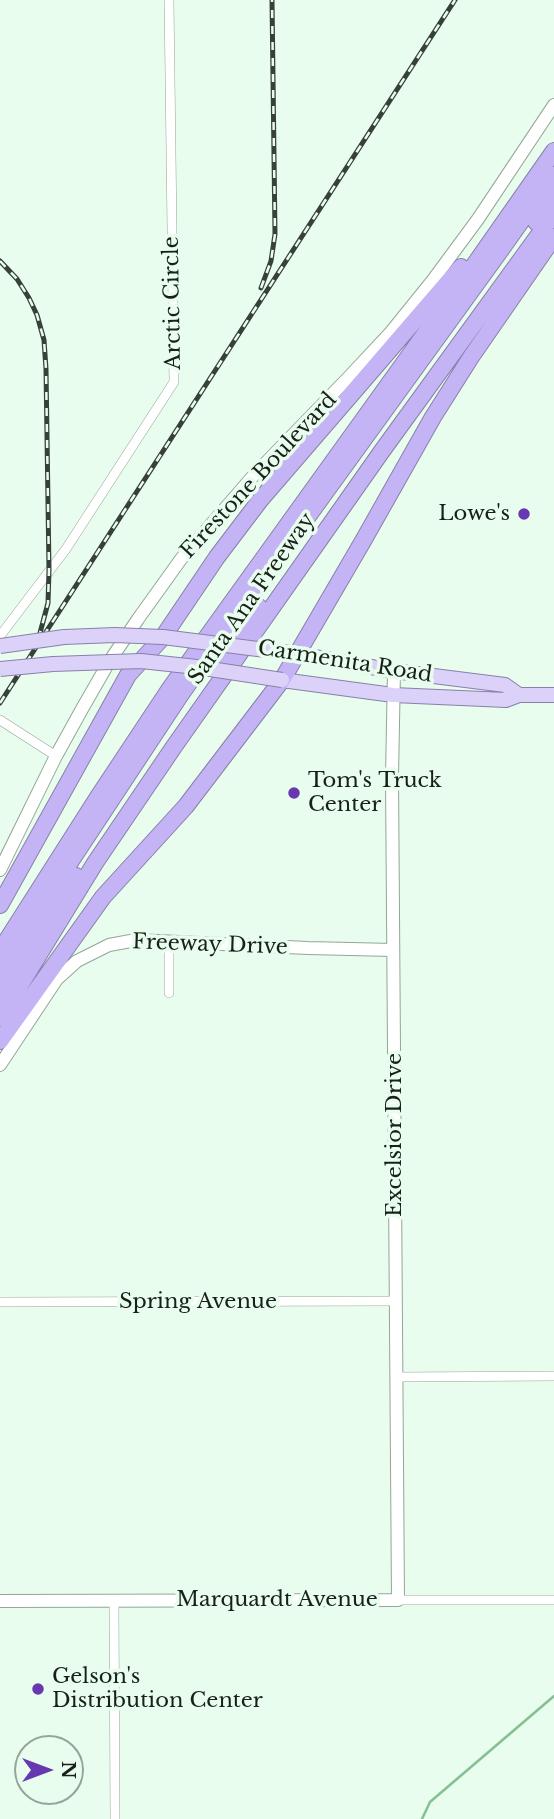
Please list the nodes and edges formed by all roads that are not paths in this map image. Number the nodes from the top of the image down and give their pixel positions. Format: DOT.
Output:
graph roads {
  1 [pos="169,0"];
  2 [pos="554,105"];
  3 [pos="554,151"];
  4 [pos="554,175"];
  5 [pos="554,196"];
  6 [pos="554,214"];
  7 [pos="554,237"];
  8 [pos="4,622"];
  9 [pos="0,636"];
  10 [pos="163,637"];
  11 [pos="0,646"];
  12 [pos="297,654"];
  13 [pos="141,661"];
  14 [pos="0,669"];
  15 [pos="394,671"];
  16 [pos="282,680"];
  17 [pos="393,695"];
  18 [pos="519,695"];
  19 [pos="554,695"];
  20 [pos="0,720"];
  21 [pos="56,756"];
  22 [pos="0,870"];
  23 [pos="0,905"];
  24 [pos="169,941"];
  25 [pos="393,950"];
  26 [pos="0,951"];
  27 [pos="0,974"];
  28 [pos="169,993"];
  29 [pos="0,995"];
  30 [pos="0,1018"];
  31 [pos="0,1041"];
  32 [pos="0,1065"];
  33 [pos="396,1301"];
  34 [pos="0,1302"];
  35 [pos="554,1376"];
  36 [pos="397,1377"];
  37 [pos="398,1600"];
  38 [pos="554,1600"];
  39 [pos="0,1601"];
  40 [pos="114,1601"];
  41 [pos="115,1819"];
  1 -- 8 [label="street, Arctic Circle"];
  2 -- 21 [label="street, Firestone Boulevard"];
  3 -- 10 [label="highway"];
  3 -- 26 [label="highway, Santa Ana Freeway"];
  4 -- 27 [label="highway"];
  5 -- 29 [label="highway"];
  6 -- 30 [label="highway, Santa Ana Freeway"];
  7 -- 12 [label="highway"];
  8 -- 9 [label="street, Arctic Circle"];
  10 -- 11 [label="main road, Carmenita Road, bridge"];
  10 -- 12 [label="main road, Carmenita Road, bridge"];
  10 -- 13 [label="highway"];
  12 -- 15 [label="main road, Carmenita Road"];
  12 -- 16 [label="highway"];
  13 -- 14 [label="main road, Carmenita Road, bridge"];
  13 -- 16 [label="main road, Carmenita Road, bridge"];
  13 -- 23 [label="highway"];
  15 -- 17 [label="street, Excelsior Drive"];
  15 -- 18 [label="main road, Carmenita Road"];
  16 -- 17 [label="main road, Carmenita Road"];
  16 -- 31 [label="highway"];
  17 -- 18 [label="main road, Carmenita Road"];
  17 -- 25 [label="street, Excelsior Drive"];
  18 -- 19 [label="main road, Carmenita Road"];
  20 -- 21 [label="street"];
  21 -- 22 [label="street, Firestone Boulevard"];
  24 -- 25 [label="street, Freeway Drive"];
  24 -- 28 [label="street"];
  24 -- 32 [label="street, Freeway Drive"];
  25 -- 33 [label="street, Excelsior Drive"];
  33 -- 34 [label="street, Spring Avenue"];
  33 -- 36 [label="street, Excelsior Drive"];
  35 -- 36 [label="street"];
  36 -- 37 [label="street, Excelsior Drive"];
  37 -- 38 [label="street, Marquardt Avenue"];
  37 -- 40 [label="street, Marquardt Avenue"];
  39 -- 40 [label="street, Marquardt Avenue"];
  40 -- 41 [label="street"];
}
